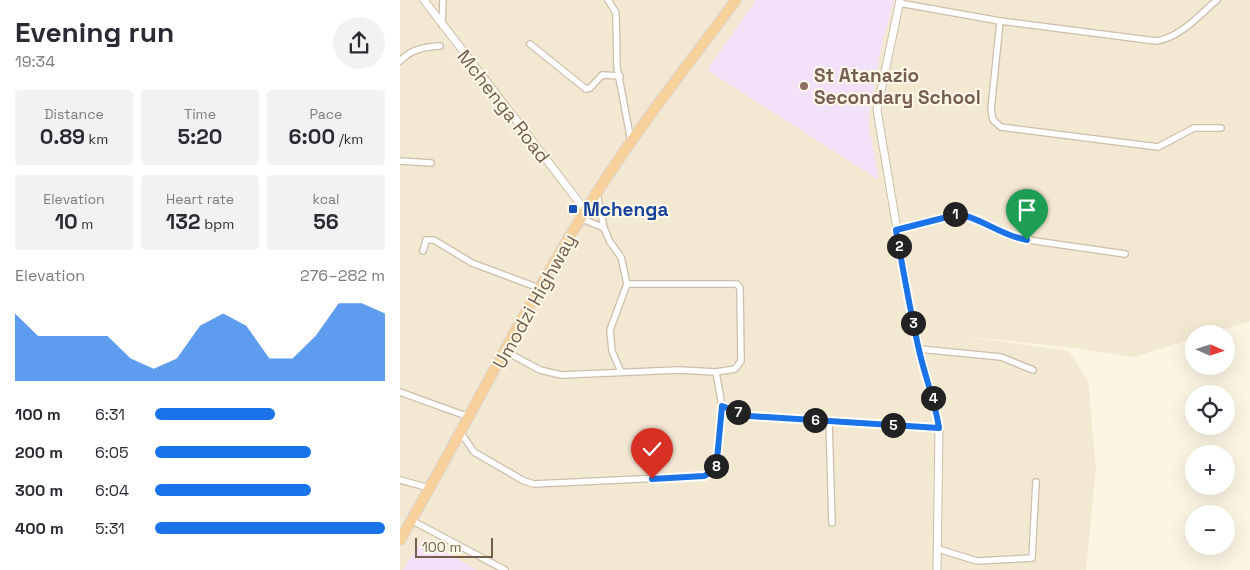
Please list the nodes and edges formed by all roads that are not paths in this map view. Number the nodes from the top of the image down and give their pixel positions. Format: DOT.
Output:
graph roads {
  1 [pos="424,0"];
  2 [pos="443,0"];
  3 [pos="608,0"];
  4 [pos="736,0"];
  5 [pos="1217,0"];
  6 [pos="900,2"];
  7 [pos="1000,21"];
  8 [pos="442,25"];
  9 [pos="530,44"];
  10 [pos="440,46"];
  11 [pos="400,61"];
  12 [pos="620,76"];
  13 [pos="1221,128"];
  14 [pos="632,142"];
  15 [pos="400,161"];
  16 [pos="431,163"];
  17 [pos="597,194"];
  18 [pos="583,214"];
  19 [pos="604,228"];
  20 [pos="896,230"];
  21 [pos="423,251"];
  22 [pos="1125,254"];
  23 [pos="627,284"];
  24 [pos="539,288"];
  25 [pos="919,349"];
  26 [pos="506,351"];
  27 [pos="1033,370"];
  28 [pos="621,372"];
  29 [pos="716,372"];
  30 [pos="400,392"];
  31 [pos="722,406"];
  32 [pos="469,417"];
  33 [pos="829,421"];
  34 [pos="939,428"];
  35 [pos="461,433"];
  36 [pos="400,480"];
  37 [pos="1036,482"];
  38 [pos="429,488"];
  39 [pos="412,520"];
  40 [pos="832,523"];
  41 [pos="400,540"];
  42 [pos="938,549"];
  43 [pos="505,570"];
  44 [pos="937,570"];
  1 -- 8 [label="street, Mchenga Road"];
  2 -- 8 [label="street"];
  3 -- 12 [label="street"];
  4 -- 14 [label="highway, Umodzi Highway"];
  5 -- 7 [label="street"];
  6 -- 7 [label="street"];
  6 -- 20 [label="street"];
  7 -- 13 [label="street"];
  8 -- 18 [label="street, Mchenga Road"];
  9 -- 12 [label="street"];
  10 -- 11 [label="street"];
  12 -- 14 [label="street"];
  14 -- 17 [label="highway, Umodzi Highway"];
  15 -- 16 [label="street"];
  17 -- 18 [label="highway, Umodzi Highway"];
  17 -- 19 [label="street"];
  18 -- 19 [label="street"];
  18 -- 24 [label="highway, Umodzi Highway"];
  19 -- 23 [label="street"];
  20 -- 22 [label="street"];
  20 -- 25 [label="street"];
  21 -- 24 [label="street"];
  23 -- 28 [label="street"];
  23 -- 29 [label="street"];
  24 -- 26 [label="highway, Umodzi Highway"];
  25 -- 27 [label="street"];
  25 -- 34 [label="street"];
  26 -- 28 [label="street"];
  26 -- 32 [label="highway, Umodzi Highway"];
  28 -- 29 [label="street"];
  29 -- 31 [label="street"];
  30 -- 32 [label="street"];
  31 -- 33 [label="street"];
  31 -- 35 [label="street"];
  32 -- 35 [label="highway, Umodzi Highway"];
  33 -- 34 [label="street"];
  33 -- 40 [label="street"];
  34 -- 42 [label="street"];
  35 -- 38 [label="highway, Umodzi Highway"];
  36 -- 38 [label="street"];
  37 -- 42 [label="street"];
  38 -- 39 [label="highway, Umodzi Highway"];
  39 -- 41 [label="highway, Umodzi Highway"];
  39 -- 43 [label="street"];
  42 -- 44 [label="street"];
}
